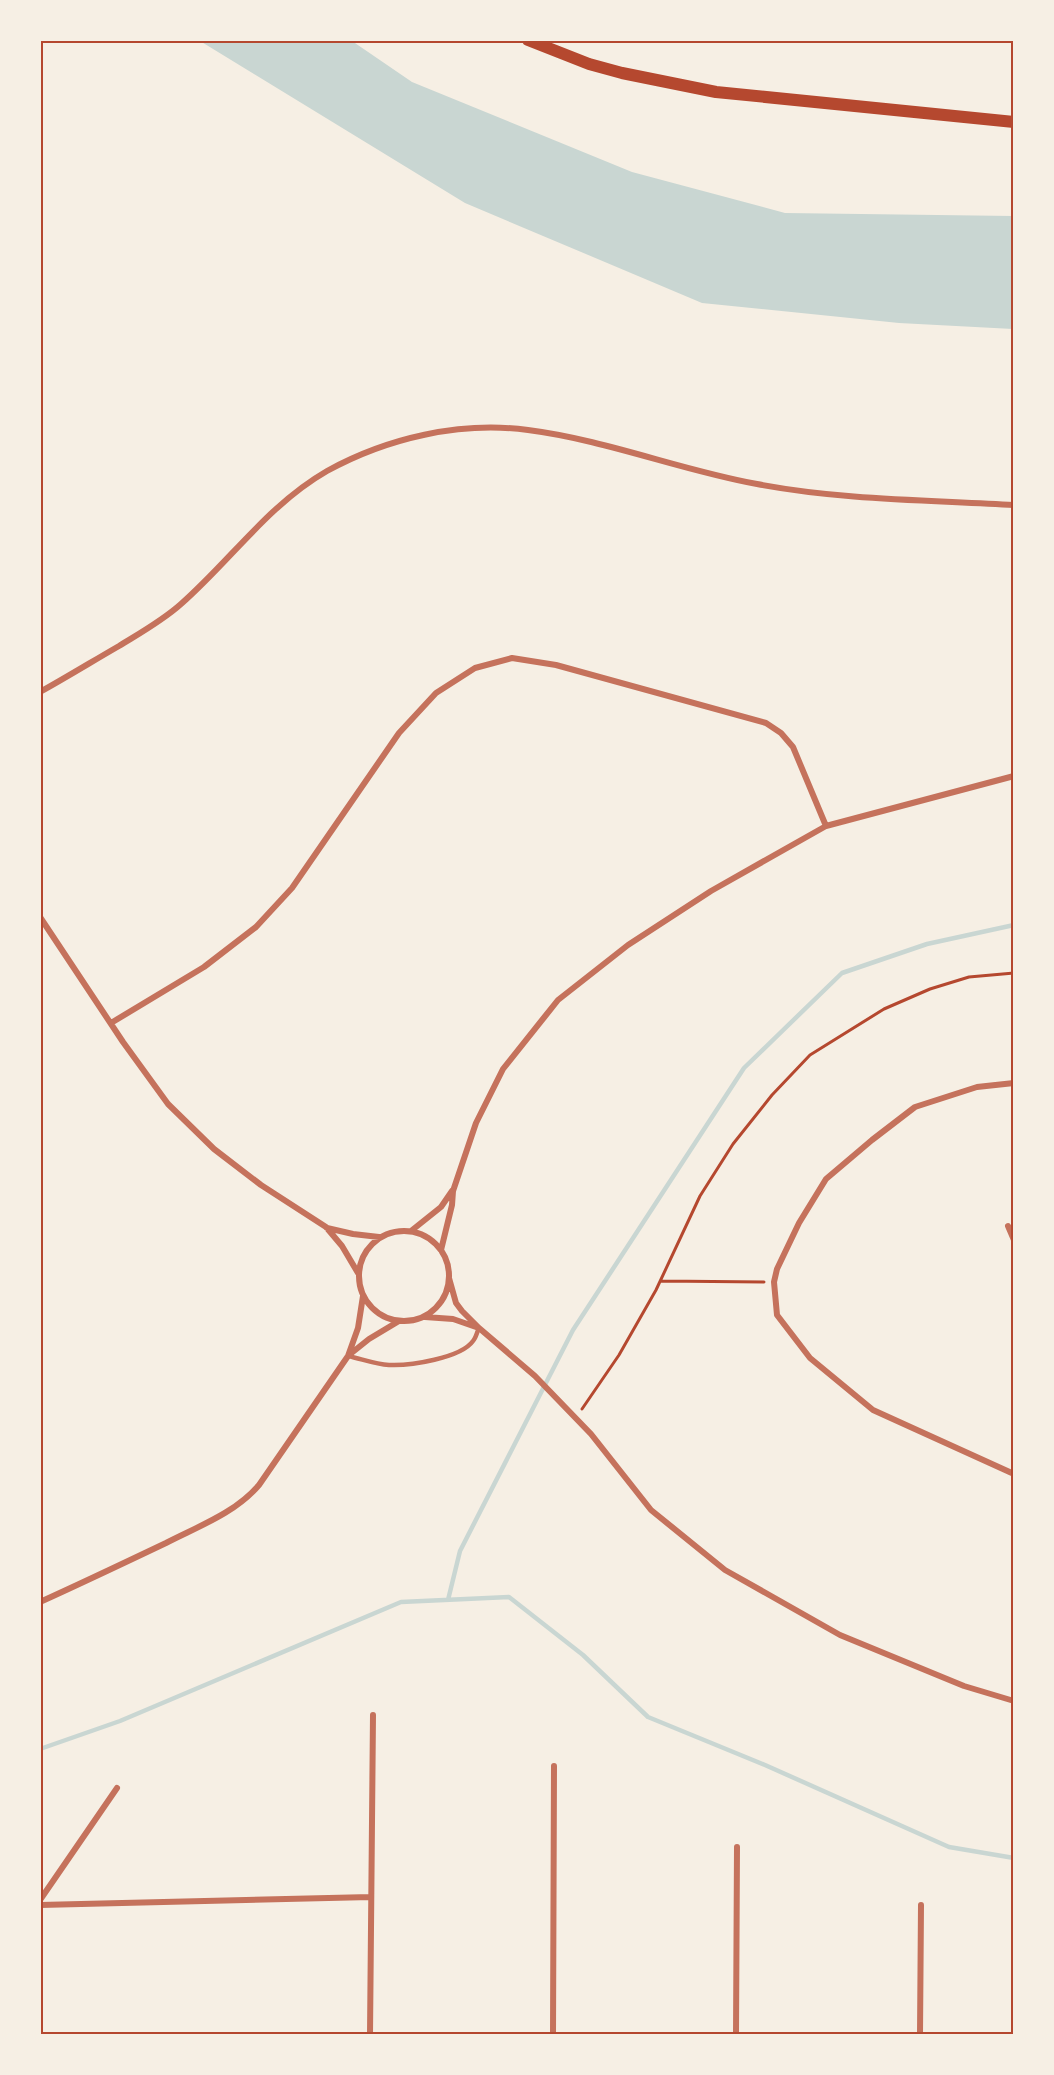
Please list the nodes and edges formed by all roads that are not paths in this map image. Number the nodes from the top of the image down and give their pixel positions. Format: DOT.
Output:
graph roads {
  1 [pos="528,40"];
  2 [pos="1014,122"];
  3 [pos="1014,506"];
  4 [pos="40,692"];
  5 [pos="1014,776"];
  6 [pos="826,826"];
  7 [pos="40,917"];
  8 [pos="111,1023"];
  9 [pos="1014,1083"];
  10 [pos="453,1191"];
  11 [pos="1008,1226"];
  12 [pos="326,1227"];
  13 [pos="411,1231"];
  14 [pos="379,1237"];
  15 [pos="1014,1240"];
  16 [pos="441,1251"];
  17 [pos="358,1273"];
  18 [pos="449,1278"];
  19 [pos="363,1296"];
  20 [pos="424,1317"];
  21 [pos="399,1321"];
  22 [pos="479,1328"];
  23 [pos="348,1356"];
  24 [pos="1014,1474"];
  25 [pos="40,1602"];
  26 [pos="1014,1701"];
  27 [pos="373,1715"];
  28 [pos="554,1766"];
  29 [pos="117,1788"];
  30 [pos="737,1847"];
  31 [pos="371,1897"];
  32 [pos="40,1900"];
  33 [pos="40,1905"];
  34 [pos="921,1905"];
  35 [pos="370,2034"];
  36 [pos="553,2034"];
  37 [pos="736,2034"];
  38 [pos="920,2034"];
  1 -- 2 [label="main road"];
  3 -- 4 [label="street"];
  5 -- 6 [label="street"];
  6 -- 8 [label="street"];
  6 -- 10 [label="street"];
  7 -- 8 [label="street"];
  8 -- 12 [label="street"];
  9 -- 24 [label="street"];
  10 -- 13 [label="street"];
  10 -- 16 [label="street"];
  11 -- 15 [label="street"];
  12 -- 14 [label="street"];
  12 -- 17 [label="street"];
  13 -- 14 [label="street"];
  13 -- 16 [label="street"];
  14 -- 17 [label="street"];
  16 -- 18 [label="street"];
  17 -- 19 [label="street"];
  18 -- 20 [label="street"];
  18 -- 22 [label="street"];
  19 -- 21 [label="street"];
  19 -- 23 [label="street"];
  20 -- 21 [label="street"];
  20 -- 22 [label="street"];
  21 -- 23 [label="street"];
  22 -- 23 [label="lane"];
  22 -- 26 [label="street"];
  23 -- 25 [label="street"];
  27 -- 31 [label="street"];
  28 -- 36 [label="street"];
  29 -- 32 [label="street"];
  30 -- 37 [label="street"];
  31 -- 33 [label="street"];
  31 -- 35 [label="street"];
  34 -- 38 [label="street"];
}
